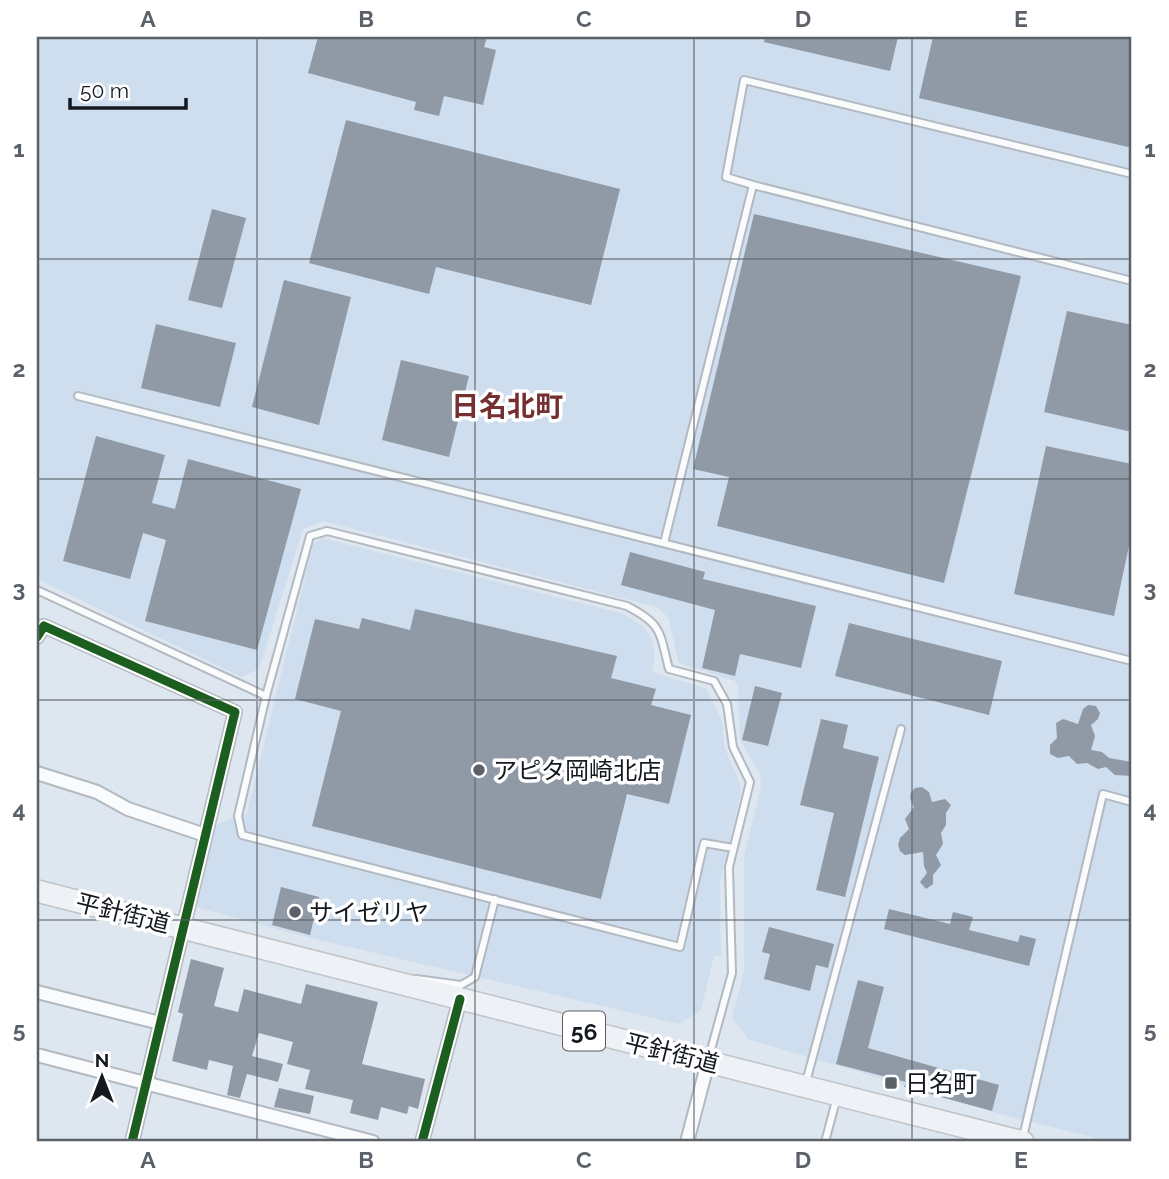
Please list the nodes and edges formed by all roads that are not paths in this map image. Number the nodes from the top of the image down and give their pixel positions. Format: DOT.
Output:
graph roads {
  1 [pos="1132,174"];
  2 [pos="753,185"];
  3 [pos="1132,281"];
  4 [pos="78,396"];
  5 [pos="664,543"];
  6 [pos="37,590"];
  7 [pos="37,637"];
  8 [pos="1132,662"];
  9 [pos="266,696"];
  10 [pos="901,729"];
  11 [pos="37,773"];
  12 [pos="1132,802"];
  13 [pos="205,835"];
  14 [pos="733,848"];
  15 [pos="37,891"];
  16 [pos="495,899"];
  17 [pos="184,929"];
  18 [pos="390,981"];
  19 [pos="37,992"];
  20 [pos="460,999"];
  21 [pos="160,1023"];
  22 [pos="37,1055"];
  23 [pos="708,1062"];
  24 [pos="146,1084"];
  25 [pos="805,1087"];
  26 [pos="837,1095"];
  27 [pos="966,1135"];
  28 [pos="132,1142"];
  29 [pos="373,1142"];
  30 [pos="422,1142"];
  31 [pos="687,1142"];
  32 [pos="825,1142"];
  33 [pos="1022,1142"];
  1 -- 2 [label="lane"];
  2 -- 3 [label="lane"];
  2 -- 5 [label="lane"];
  4 -- 5 [label="lane"];
  5 -- 8 [label="lane"];
  6 -- 9 [label="lane"];
  7 -- 13 [label="street"];
  9 -- 14 [label="lane"];
  9 -- 16 [label="lane"];
  10 -- 25 [label="lane"];
  11 -- 13 [label="street"];
  12 -- 33 [label="lane"];
  13 -- 17 [label="street"];
  14 -- 16 [label="lane"];
  14 -- 23 [label="lane"];
  15 -- 17 [label="main road, 平針街道 / 56"];
  16 -- 18 [label="lane"];
  17 -- 18 [label="main road, 平針街道 / 56"];
  17 -- 21 [label="street"];
  18 -- 20 [label="main road, 平針街道 / 56"];
  19 -- 21 [label="street"];
  20 -- 23 [label="main road, 平針街道 / 56"];
  20 -- 30 [label="street"];
  21 -- 24 [label="street"];
  22 -- 24 [label="street"];
  23 -- 25 [label="main road, 平針街道 / 56"];
  23 -- 31 [label="street"];
  24 -- 28 [label="street"];
  24 -- 29 [label="street"];
  25 -- 26 [label="main road, 平針街道 / 56"];
  26 -- 27 [label="main road, 平針街道 / 56"];
  26 -- 32 [label="lane"];
  27 -- 33 [label="main road, 平針街道 / 56"];
}
